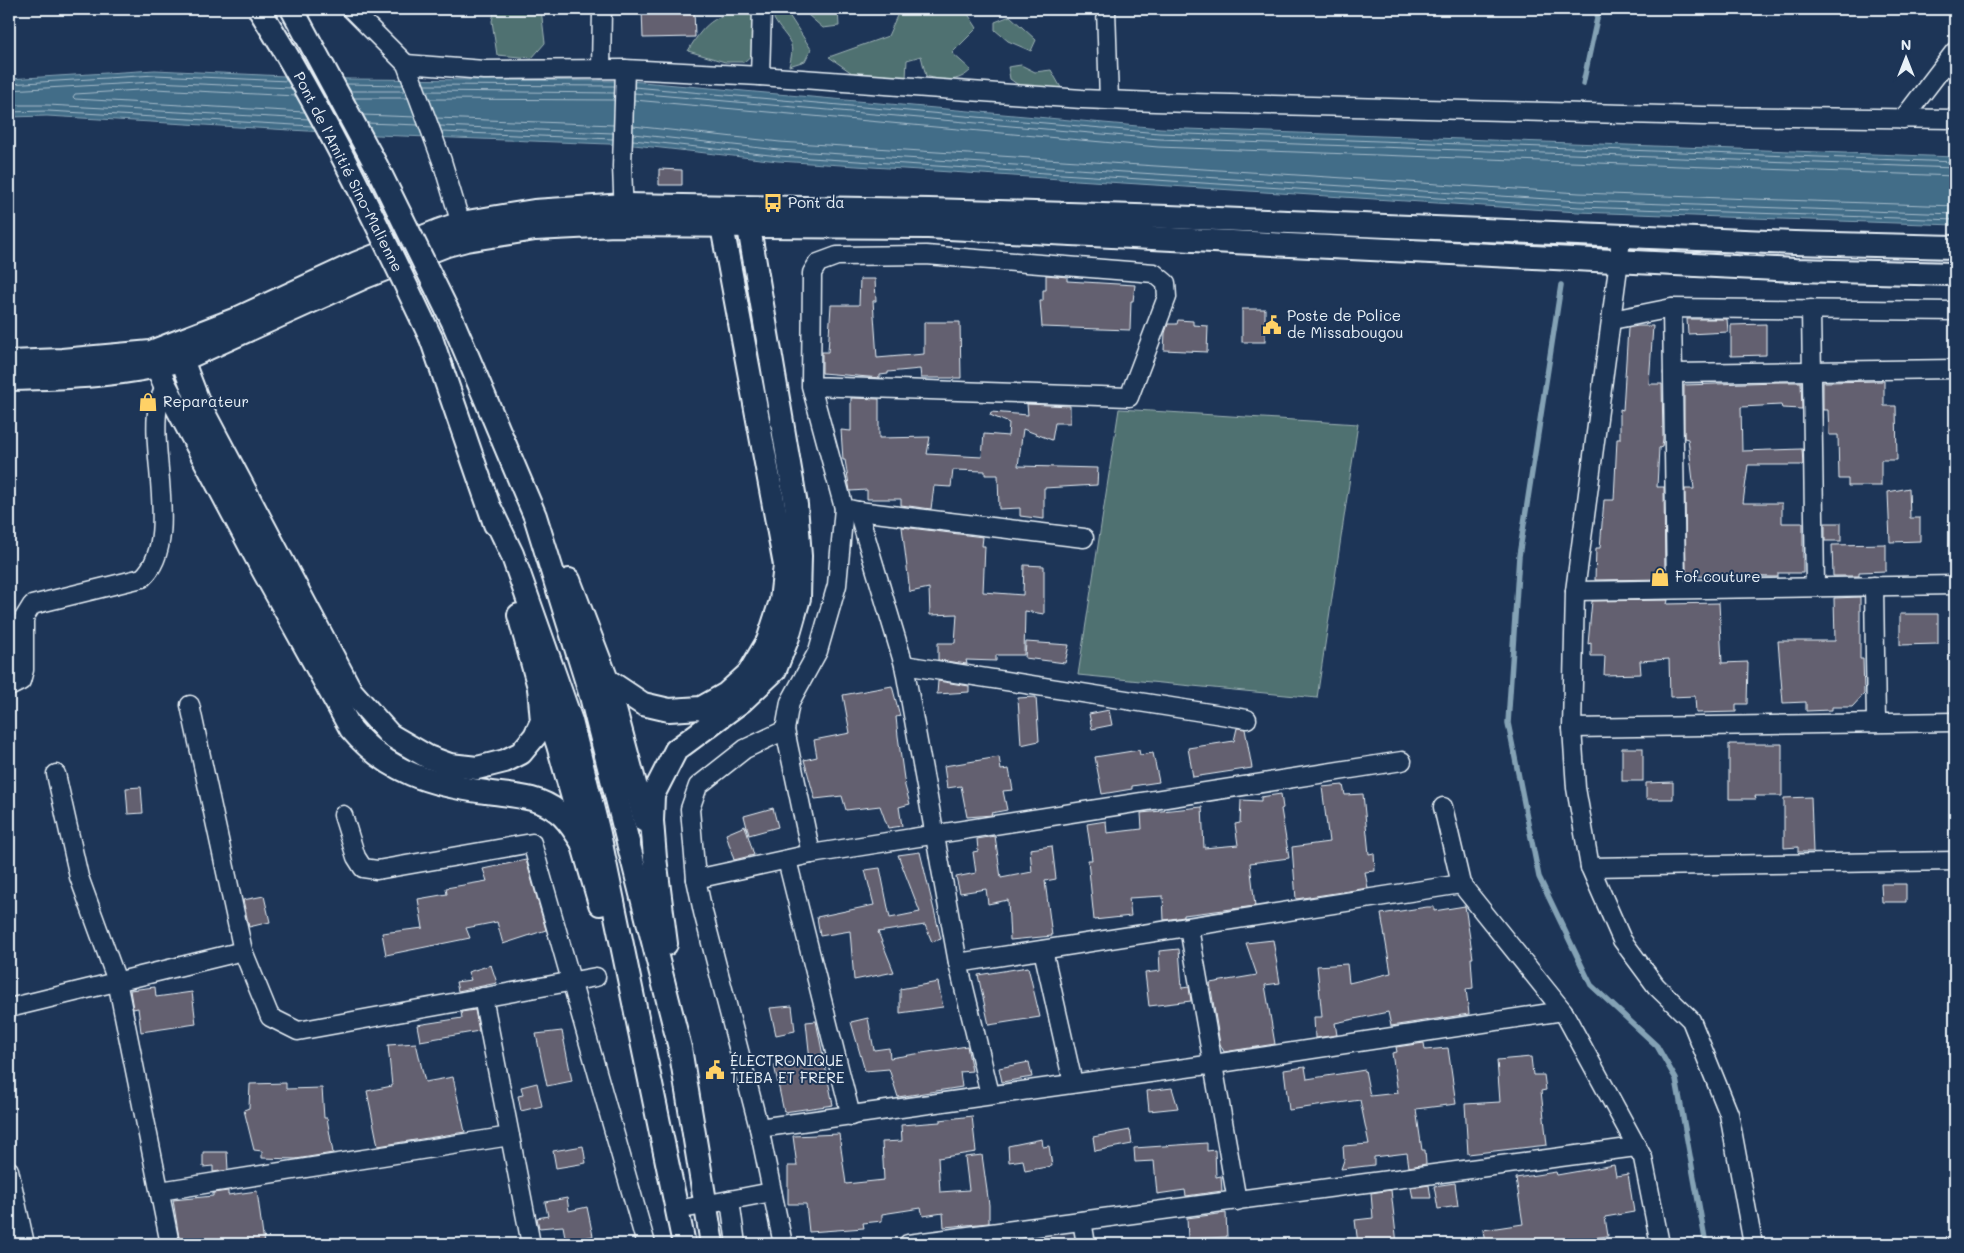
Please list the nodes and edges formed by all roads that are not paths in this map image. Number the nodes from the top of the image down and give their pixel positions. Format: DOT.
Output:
graph roads {
  1 [pos="259,9"];
  2 [pos="292,9"];
  3 [pos="352,9"];
  4 [pos="602,9"];
  5 [pos="762,9"];
  6 [pos="1106,9"];
  7 [pos="1955,51"];
  8 [pos="601,69"];
  9 [pos="408,70"];
  10 [pos="624,75"];
  11 [pos="760,76"];
  12 [pos="1110,100"];
  13 [pos="1903,119"];
  14 [pos="1955,119"];
  15 [pos="624,215"];
  16 [pos="720,216"];
  17 [pos="747,216"];
  18 [pos="928,219"];
  19 [pos="464,231"];
  20 [pos="1621,234"];
  21 [pos="1955,247"];
  22 [pos="926,255"];
  23 [pos="1620,260"];
  24 [pos="1955,274"];
  25 [pos="1672,308"];
  26 [pos="1811,310"];
  27 [pos="1955,311"];
  28 [pos="1612,320"];
  29 [pos="179,352"];
  30 [pos="9,362"];
  31 [pos="158,368"];
  32 [pos="1955,369"];
  33 [pos="1812,371"];
  34 [pos="1672,373"];
  35 [pos="9,379"];
  36 [pos="811,386"];
  37 [pos="491,510"];
  38 [pos="851,510"];
  39 [pos="535,516"];
  40 [pos="1084,538"];
  41 [pos="1955,585"];
  42 [pos="1874,586"];
  43 [pos="1815,587"];
  44 [pos="1676,589"];
  45 [pos="1575,591"];
  46 [pos="904,665"];
  47 [pos="607,680"];
  48 [pos="9,686"];
  49 [pos="539,687"];
  50 [pos="190,705"];
  51 [pos="1247,718"];
  52 [pos="1955,722"];
  53 [pos="1876,723"];
  54 [pos="1572,728"];
  55 [pos="785,730"];
  56 [pos="1402,761"];
  57 [pos="56,774"];
  58 [pos="1443,807"];
  59 [pos="342,815"];
  60 [pos="935,834"];
  61 [pos="582,842"];
  62 [pos="811,854"];
  63 [pos="655,858"];
  64 [pos="787,860"];
  65 [pos="1955,861"];
  66 [pos="1590,867"];
  67 [pos="696,880"];
  68 [pos="1461,884"];
  69 [pos="1189,928"];
  70 [pos="1043,950"];
  71 [pos="243,951"];
  72 [pos="624,957"];
  73 [pos="958,963"];
  74 [pos="596,977"];
  75 [pos="117,981"];
  76 [pos="571,981"];
  77 [pos="483,997"];
  78 [pos="9,1008"];
  79 [pos="1563,1011"];
  80 [pos="680,1048"];
  81 [pos="1214,1064"];
  82 [pos="1074,1083"];
  83 [pos="990,1094"];
  84 [pos="851,1116"];
  85 [pos="759,1128"];
  86 [pos="510,1136"];
  87 [pos="1636,1147"];
  88 [pos="9,1170"];
  89 [pos="160,1192"];
  90 [pos="772,1192"];
  91 [pos="730,1200"];
  92 [pos="1238,1201"];
  93 [pos="706,1205"];
  94 [pos="677,1210"];
  95 [pos="1082,1221"];
  96 [pos="25,1244"];
  97 [pos="170,1244"];
  98 [pos="531,1244"];
  99 [pos="646,1244"];
  100 [pos="684,1244"];
  101 [pos="712,1244"];
  102 [pos="736,1244"];
  103 [pos="783,1244"];
  104 [pos="908,1244"];
  105 [pos="1086,1244"];
  106 [pos="1660,1244"];
  107 [pos="1753,1244"];
  1 -- 37 [label="main road, Pont de l'Amitié Sino-Malienne, bridge"];
  2 -- 39 [label="main road, Pont de l'Amitié Sino-Malienne, bridge"];
  3 -- 9 [label="street"];
  4 -- 8 [label="street"];
  5 -- 11 [label="street"];
  6 -- 12 [label="street"];
  7 -- 13 [label="street"];
  8 -- 9 [label="street"];
  8 -- 10 [label="street"];
  9 -- 19 [label="street"];
  10 -- 11 [label="street"];
  10 -- 15 [label="street"];
  11 -- 12 [label="street"];
  12 -- 13 [label="street"];
  13 -- 14 [label="street"];
  15 -- 16 [label="main road"];
  15 -- 19 [label="main road"];
  16 -- 17 [label="main road"];
  16 -- 47 [label="main road"];
  17 -- 18 [label="main road"];
  17 -- 63 [label="main road"];
  18 -- 20 [label="main road"];
  18 -- 22 [label="street"];
  18 -- 23 [label="main road"];
  19 -- 29 [label="main road"];
  20 -- 21 [label="main road"];
  20 -- 23 [label="street"];
  22 -- 36 [label="street"];
  22 -- 36 [label="street"];
  23 -- 24 [label="main road"];
  23 -- 28 [label="street"];
  25 -- 26 [label="street"];
  25 -- 28 [label="street"];
  25 -- 34 [label="street"];
  26 -- 27 [label="street"];
  26 -- 33 [label="street"];
  28 -- 45 [label="street"];
  29 -- 31 [label="main road"];
  29 -- 49 [label="main road"];
  30 -- 31 [label="main road"];
  31 -- 35 [label="main road"];
  31 -- 48 [label="street"];
  31 -- 61 [label="main road"];
  32 -- 33 [label="street"];
  33 -- 34 [label="street"];
  33 -- 43 [label="street"];
  34 -- 44 [label="street"];
  36 -- 38 [label="street"];
  37 -- 49 [label="main road"];
  37 -- 72 [label="main road"];
  38 -- 40 [label="street"];
  38 -- 46 [label="street"];
  38 -- 55 [label="street"];
  39 -- 47 [label="main road"];
  39 -- 80 [label="main road"];
  41 -- 42 [label="street"];
  42 -- 43 [label="street"];
  42 -- 53 [label="street"];
  43 -- 44 [label="street"];
  44 -- 45 [label="street"];
  45 -- 54 [label="street"];
  46 -- 51 [label="street"];
  46 -- 60 [label="street"];
  47 -- 63 [label="main road"];
  49 -- 61 [label="main road"];
  50 -- 71 [label="street"];
  52 -- 53 [label="street"];
  53 -- 54 [label="street"];
  54 -- 66 [label="street"];
  55 -- 62 [label="street"];
  55 -- 67 [label="street"];
  56 -- 60 [label="street"];
  57 -- 75 [label="street"];
  58 -- 68 [label="street"];
  59 -- 76 [label="street"];
  60 -- 62 [label="street"];
  60 -- 73 [label="street"];
  61 -- 72 [label="main road"];
  62 -- 64 [label="street"];
  63 -- 80 [label="main road"];
  64 -- 67 [label="street"];
  64 -- 84 [label="street"];
  65 -- 66 [label="street"];
  66 -- 107 [label="street"];
  67 -- 85 [label="street"];
  68 -- 69 [label="street"];
  68 -- 79 [label="street"];
  69 -- 70 [label="street"];
  69 -- 81 [label="street"];
  70 -- 73 [label="street"];
  70 -- 82 [label="street"];
  71 -- 75 [label="street"];
  71 -- 77 [label="street"];
  72 -- 94 [label="main road"];
  73 -- 83 [label="street"];
  74 -- 76 [label="street"];
  75 -- 78 [label="street"];
  75 -- 89 [label="street"];
  76 -- 77 [label="street"];
  76 -- 99 [label="street"];
  77 -- 86 [label="street"];
  79 -- 81 [label="street"];
  79 -- 87 [label="street"];
  80 -- 93 [label="main road"];
  81 -- 82 [label="street"];
  81 -- 92 [label="street"];
  82 -- 83 [label="street"];
  83 -- 84 [label="street"];
  84 -- 85 [label="street"];
  85 -- 90 [label="street"];
  86 -- 89 [label="street"];
  86 -- 98 [label="street"];
  87 -- 92 [label="street"];
  87 -- 106 [label="street"];
  88 -- 96 [label="street"];
  89 -- 97 [label="street"];
  90 -- 91 [label="street"];
  90 -- 103 [label="street"];
  91 -- 93 [label="street"];
  91 -- 102 [label="street"];
  92 -- 95 [label="street"];
  93 -- 94 [label="street"];
  93 -- 101 [label="main road"];
  94 -- 100 [label="main road"];
  95 -- 104 [label="street"];
  95 -- 105 [label="street"];
}
